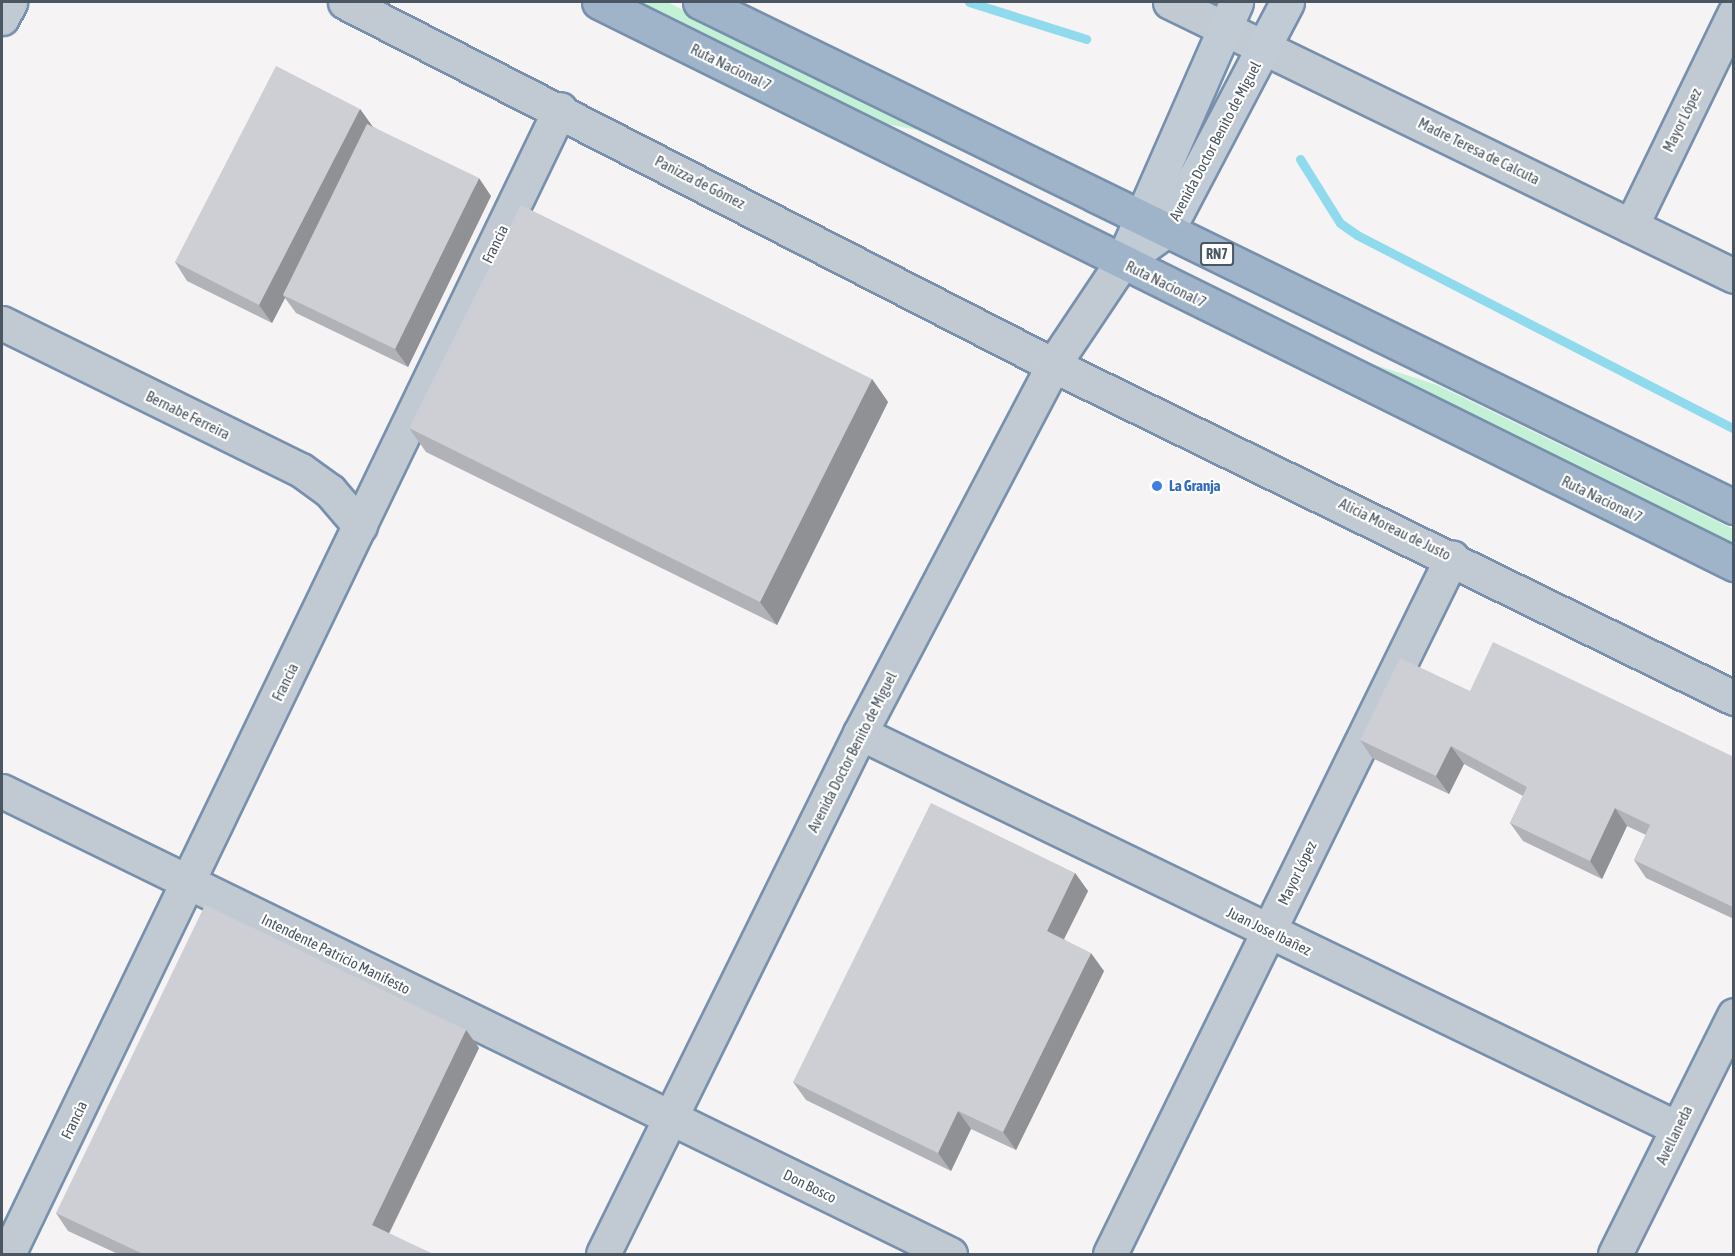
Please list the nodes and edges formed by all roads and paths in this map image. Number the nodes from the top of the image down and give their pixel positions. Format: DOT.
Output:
graph roads {
  1 [pos="10,2"];
  2 [pos="345,2"];
  3 [pos="600,2"];
  4 [pos="700,2"];
  5 [pos="1170,2"];
  6 [pos="1287,2"];
  7 [pos="1229,14"];
  8 [pos="1734,14"];
  9 [pos="2,18"];
  10 [pos="1265,47"];
  11 [pos="560,109"];
  12 [pos="1155,223"];
  13 [pos="1631,225"];
  14 [pos="1122,262"];
  15 [pos="1734,276"];
  16 [pos="2,323"];
  17 [pos="1053,365"];
  18 [pos="1734,507"];
  19 [pos="360,526"];
  20 [pos="1452,557"];
  21 [pos="1734,564"];
  22 [pos="1734,698"];
  23 [pos="860,734"];
  24 [pos="2,791"];
  25 [pos="188,882"];
  26 [pos="1269,931"];
  27 [pos="1734,1015"];
  28 [pos="671,1118"];
  29 [pos="1677,1128"];
  30 [pos="5,1254"];
  31 [pos="603,1254"];
  32 [pos="950,1254"];
  33 [pos="1110,1254"];
  34 [pos="1615,1254"];
  1 -- 9 [label="street"];
  2 -- 11 [label="street, Panizza de Gómez"];
  3 -- 14 [label="highway, Ruta Nacional 7"];
  4 -- 12 [label="highway, RN7"];
  5 -- 7 [label="street, Madre Teresa de Calcuta"];
  6 -- 10 [label="main road, Avenida Doctor Benito de Miguel"];
  7 -- 10 [label="street, Madre Teresa de Calcuta"];
  7 -- 12 [label="main road, Avenida Doctor Benito de Miguel"];
  8 -- 13 [label="street, Mayor López"];
  10 -- 12 [label="main road, Avenida Doctor Benito de Miguel"];
  10 -- 13 [label="street, Madre Teresa de Calcuta"];
  11 -- 17 [label="street, Panizza de Gómez"];
  11 -- 19 [label="street, Francia"];
  12 -- 14 [label="main road, Avenida Doctor Benito de Miguel"];
  12 -- 18 [label="highway, RN7"];
  13 -- 15 [label="street, Madre Teresa de Calcuta"];
  14 -- 17 [label="street, Avenida Doctor Benito de Miguel"];
  14 -- 21 [label="highway, Ruta Nacional 7"];
  16 -- 19 [label="street, Bernabe Ferreira"];
  17 -- 20 [label="street, Alicia Moreau de Justo"];
  17 -- 23 [label="street, Avenida Doctor Benito de Miguel"];
  19 -- 25 [label="street, Francia"];
  20 -- 22 [label="street, Alicia Moreau de Justo"];
  20 -- 26 [label="street, Mayor López"];
  23 -- 26 [label="street, Juan Jose Ibañez"];
  23 -- 28 [label="street, Avenida Doctor Benito de Miguel"];
  24 -- 25 [label="street, Intendente Patricio Manifesto"];
  25 -- 28 [label="street, Intendente Patricio Manifesto"];
  25 -- 30 [label="street, Francia"];
  26 -- 29 [label="street, Juan Jose Ibañez"];
  26 -- 33 [label="street, Mayor López"];
  27 -- 29 [label="street, Avellaneda"];
  28 -- 31 [label="street, Avenida Doctor Benito de Miguel"];
  28 -- 32 [label="street, Don Bosco"];
  29 -- 34 [label="street, Avellaneda"];
}
